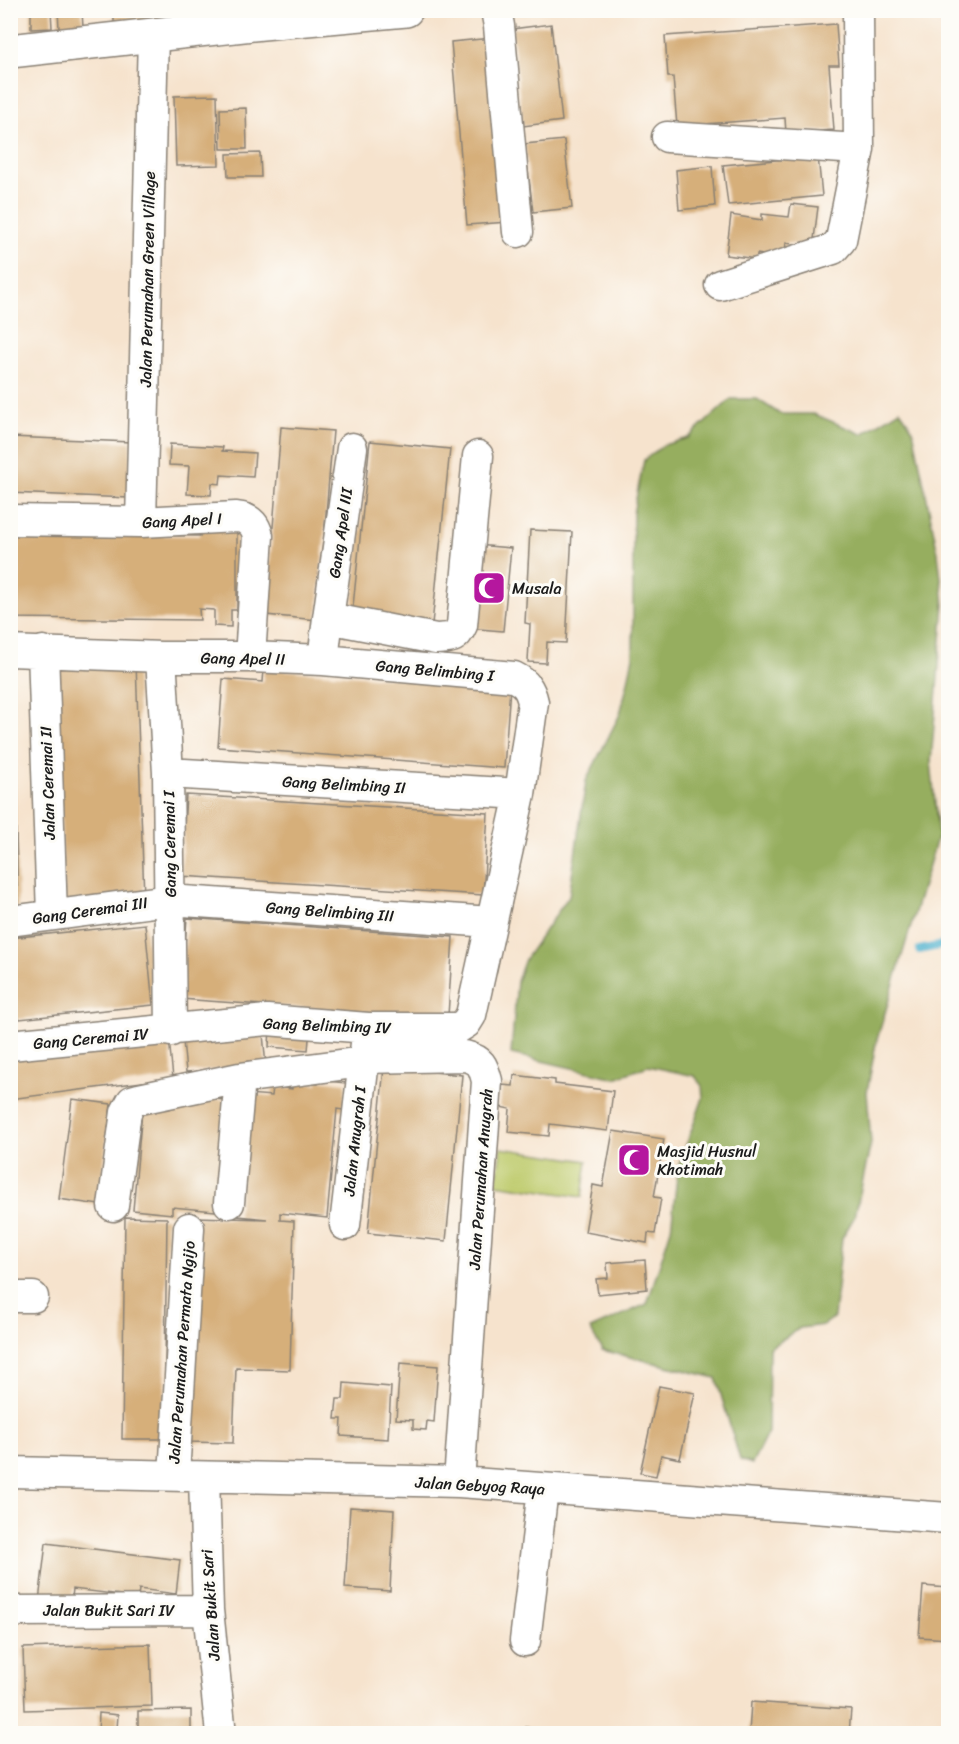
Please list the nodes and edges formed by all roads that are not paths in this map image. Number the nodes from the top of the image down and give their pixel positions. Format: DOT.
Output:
graph roads {
  1 [pos="406,10"];
  2 [pos="496,10"];
  3 [pos="858,10"];
  4 [pos="261,17"];
  5 [pos="153,35"];
  6 [pos="10,51"];
  7 [pos="667,136"];
  8 [pos="859,149"];
  9 [pos="518,232"];
  10 [pos="720,285"];
  11 [pos="352,448"];
  12 [pos="477,456"];
  13 [pos="10,520"];
  14 [pos="141,522"];
  15 [pos="328,618"];
  16 [pos="10,651"];
  17 [pos="43,651"];
  18 [pos="161,657"];
  19 [pos="250,657"];
  20 [pos="323,660"];
  21 [pos="168,773"];
  22 [pos="520,794"];
  23 [pos="169,900"];
  24 [pos="52,915"];
  25 [pos="10,921"];
  26 [pos="491,922"];
  27 [pos="368,1028"];
  28 [pos="171,1031"];
  29 [pos="10,1046"];
  30 [pos="363,1058"];
  31 [pos="240,1077"];
  32 [pos="229,1203"];
  33 [pos="113,1206"];
  34 [pos="345,1225"];
  35 [pos="189,1228"];
  36 [pos="10,1472"];
  37 [pos="174,1475"];
  38 [pos="204,1477"];
  39 [pos="459,1482"];
  40 [pos="543,1489"];
  41 [pos="948,1518"];
  42 [pos="208,1610"];
  43 [pos="10,1611"];
  44 [pos="525,1641"];
  45 [pos="221,1734"];
  1 -- 4 [label="main road"];
  2 -- 9 [label="street"];
  3 -- 8 [label="street"];
  4 -- 5 [label="main road"];
  5 -- 6 [label="main road"];
  5 -- 14 [label="street, Jalan Perumahan Green Village"];
  7 -- 8 [label="street"];
  8 -- 10 [label="street"];
  11 -- 15 [label="street, Gang Apel III"];
  12 -- 15 [label="street"];
  13 -- 14 [label="street, Gang Apel I"];
  14 -- 19 [label="street, Gang Apel I"];
  15 -- 20 [label="street"];
  16 -- 17 [label="street, Gang Apel II"];
  17 -- 18 [label="street, Gang Apel II"];
  17 -- 24 [label="street, Jalan Ceremai II"];
  18 -- 19 [label="street, Gang Apel II"];
  18 -- 21 [label="street, Gang Ceremai I"];
  19 -- 20 [label="street, Gang Apel II"];
  20 -- 22 [label="street, Gang Belimbing I"];
  21 -- 22 [label="street, Gang Belimbing II"];
  21 -- 23 [label="street, Gang Ceremai I"];
  22 -- 26 [label="street"];
  23 -- 24 [label="street, Gang Ceremai III"];
  23 -- 26 [label="street, Gang Belimbing III"];
  23 -- 28 [label="street, Gang Ceremai I"];
  24 -- 25 [label="street, Gang Ceremai III"];
  26 -- 27 [label="street, Gang Belimbing IV"];
  27 -- 28 [label="street, Gang Belimbing IV"];
  27 -- 30 [label="street, Jalan Anugrah I"];
  28 -- 29 [label="street, Gang Ceremai IV"];
  30 -- 31 [label="street, Jalan Perumahan Anugrah"];
  30 -- 34 [label="street, Jalan Anugrah I"];
  30 -- 39 [label="street, Jalan Perumahan Anugrah"];
  31 -- 32 [label="street"];
  31 -- 33 [label="street, Jalan Perumahan Anugrah"];
  35 -- 37 [label="street, Jalan Perumahan Permata Ngijo"];
  36 -- 37 [label="street, Jalan Gebyog Raya"];
  37 -- 38 [label="street, Jalan Gebyog Raya"];
  38 -- 39 [label="street, Jalan Gebyog Raya"];
  38 -- 42 [label="street, Jalan Bukit Sari"];
  39 -- 40 [label="street, Jalan Gebyog Raya"];
  40 -- 41 [label="street, Jalan Gebyog Raya"];
  40 -- 44 [label="street"];
  42 -- 43 [label="street, Jalan Bukit Sari IV"];
  42 -- 45 [label="street, Jalan Bukit Sari"];
}
